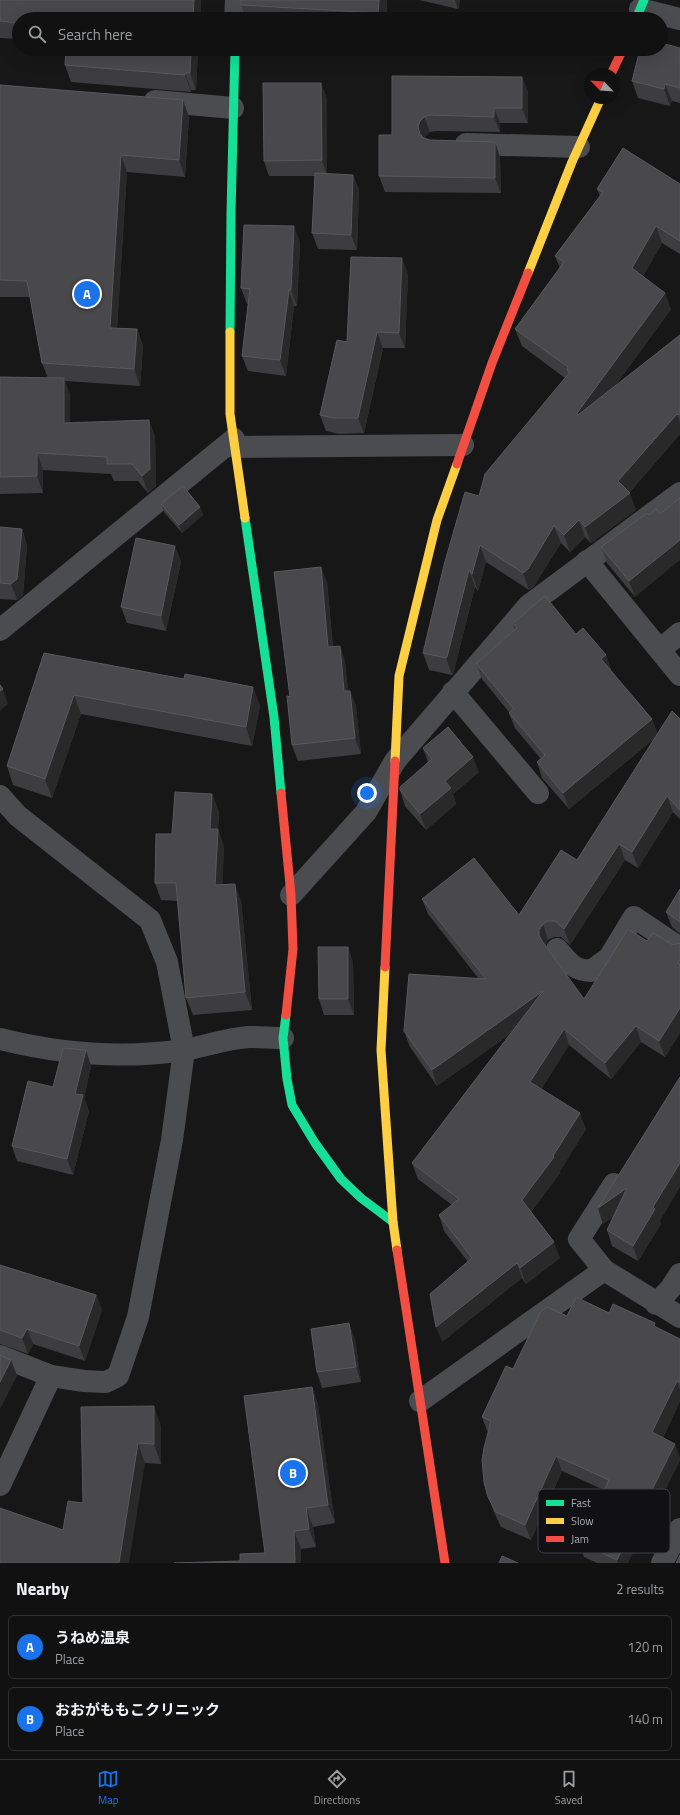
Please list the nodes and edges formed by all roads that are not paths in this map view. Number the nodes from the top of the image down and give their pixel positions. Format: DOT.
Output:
graph roads {
  1 [pos="236,0"];
  2 [pos="640,9"];
  3 [pos="236,12"];
  4 [pos="652,12"];
  5 [pos="668,16"];
  6 [pos="680,19"];
  7 [pos="235,56"];
  8 [pos="620,56"];
  9 [pos="614,68"];
  10 [pos="132,99"];
  11 [pos="598,104"];
  12 [pos="234,108"];
  13 [pos="444,144"];
  14 [pos="579,147"];
  15 [pos="234,443"];
  16 [pos="463,444"];
  17 [pos="680,493"];
  18 [pos="587,561"];
  19 [pos="0,630"];
  20 [pos="680,634"];
  21 [pos="660,650"];
  22 [pos="680,675"];
  23 [pos="453,692"];
  24 [pos="395,761"];
  25 [pos="538,793"];
  26 [pos="0,796"];
  27 [pos="291,895"];
  28 [pos="680,948"];
  29 [pos="557,949"];
  30 [pos="283,1038"];
  31 [pos="0,1039"];
  32 [pos="184,1050"];
  33 [pos="625,1165"];
  34 [pos="393,1222"];
  35 [pos="604,1270"];
  36 [pos="680,1274"];
  37 [pos="656,1304"];
  38 [pos="680,1317"];
  39 [pos="0,1356"];
  40 [pos="51,1376"];
  41 [pos="420,1401"];
  42 [pos="0,1485"];
  43 [pos="680,1529"];
  44 [pos="670,1548"];
  45 [pos="667,1553"];
  46 [pos="445,1563"];
  47 [pos="662,1563"];
  1 -- 3 [label="street"];
  2 -- 4 [label="street"];
  5 -- 6 [label="street"];
  7 -- 12 [label="street"];
  8 -- 9 [label="street"];
  10 -- 12 [label="street"];
  11 -- 14 [label="street"];
  12 -- 15 [label="street"];
  13 -- 14 [label="street"];
  14 -- 16 [label="street"];
  15 -- 16 [label="street"];
  15 -- 19 [label="street"];
  15 -- 27 [label="street"];
  16 -- 24 [label="street"];
  17 -- 18 [label="street"];
  18 -- 21 [label="street"];
  18 -- 23 [label="street"];
  20 -- 21 [label="street"];
  21 -- 22 [label="street"];
  23 -- 24 [label="street"];
  23 -- 25 [label="street"];
  24 -- 27 [label="street"];
  24 -- 34 [label="street"];
  26 -- 32 [label="street"];
  27 -- 30 [label="street"];
  28 -- 29 [label="street"];
  30 -- 32 [label="street"];
  30 -- 34 [label="street"];
  31 -- 32 [label="street"];
  32 -- 40 [label="street"];
  33 -- 35 [label="street"];
  34 -- 41 [label="street"];
  35 -- 37 [label="street"];
  35 -- 41 [label="street"];
  36 -- 37 [label="street"];
  37 -- 38 [label="street"];
  39 -- 40 [label="street"];
  40 -- 42 [label="street"];
  41 -- 46 [label="street"];
  43 -- 44 [label="street"];
  45 -- 47 [label="street"];
}
